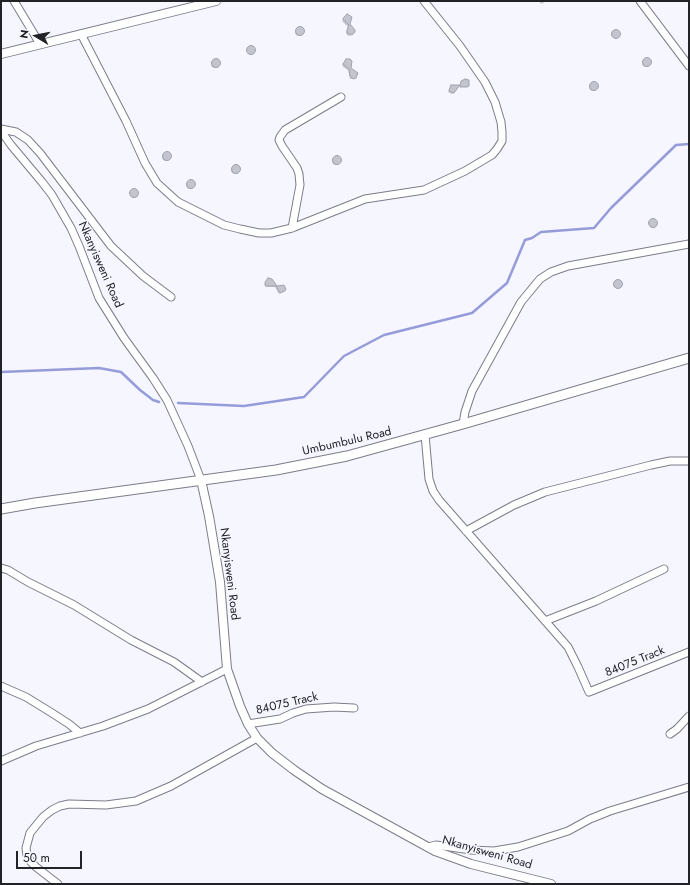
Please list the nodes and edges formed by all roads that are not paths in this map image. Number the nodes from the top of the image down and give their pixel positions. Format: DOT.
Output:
graph roads {
  1 [pos="14,1"];
  2 [pos="216,1"];
  3 [pos="424,1"];
  4 [pos="640,1"];
  5 [pos="81,34"];
  6 [pos="40,44"];
  7 [pos="1,54"];
  8 [pos="689,66"];
  9 [pos="341,97"];
  10 [pos="1,130"];
  11 [pos="292,228"];
  12 [pos="689,244"];
  13 [pos="170,297"];
  14 [pos="689,358"];
  15 [pos="463,424"];
  16 [pos="425,435"];
  17 [pos="689,461"];
  18 [pos="201,480"];
  19 [pos="1,509"];
  20 [pos="466,531"];
  21 [pos="1,568"];
  22 [pos="664,569"];
  23 [pos="545,621"];
  24 [pos="689,652"];
  25 [pos="226,669"];
  26 [pos="202,682"];
  27 [pos="1,686"];
  28 [pos="354,708"];
  29 [pos="689,716"];
  30 [pos="248,724"];
  31 [pos="80,733"];
  32 [pos="670,734"];
  33 [pos="257,738"];
  34 [pos="1,761"];
  35 [pos="689,787"];
  36 [pos="428,848"];
  37 [pos="58,884"];
  38 [pos="551,884"];
  1 -- 6 [label="street"];
  2 -- 5 [label="street"];
  3 -- 11 [label="street"];
  4 -- 8 [label="street"];
  5 -- 6 [label="street"];
  5 -- 11 [label="street"];
  6 -- 7 [label="street"];
  9 -- 11 [label="street"];
  10 -- 13 [label="street"];
  10 -- 18 [label="street, Nkanyisweni Road"];
  12 -- 15 [label="street"];
  14 -- 15 [label="main road, Umbumbulu Road"];
  15 -- 16 [label="main road, Umbumbulu Road"];
  16 -- 18 [label="main road, Umbumbulu Road"];
  16 -- 20 [label="street"];
  17 -- 20 [label="street"];
  18 -- 19 [label="main road, Umbumbulu Road"];
  18 -- 25 [label="street, Nkanyisweni Road"];
  20 -- 23 [label="street"];
  21 -- 26 [label="street"];
  22 -- 23 [label="street"];
  23 -- 24 [label="street, 84075 Track"];
  25 -- 26 [label="street"];
  25 -- 30 [label="street, Nkanyisweni Road"];
  26 -- 31 [label="street"];
  27 -- 31 [label="street"];
  28 -- 30 [label="street, 84075 Track"];
  29 -- 32 [label="street"];
  30 -- 33 [label="street, Nkanyisweni Road"];
  31 -- 34 [label="street"];
  33 -- 36 [label="street, Nkanyisweni Road"];
  33 -- 37 [label="street"];
  35 -- 36 [label="street"];
  36 -- 38 [label="street, Nkanyisweni Road"];
}
